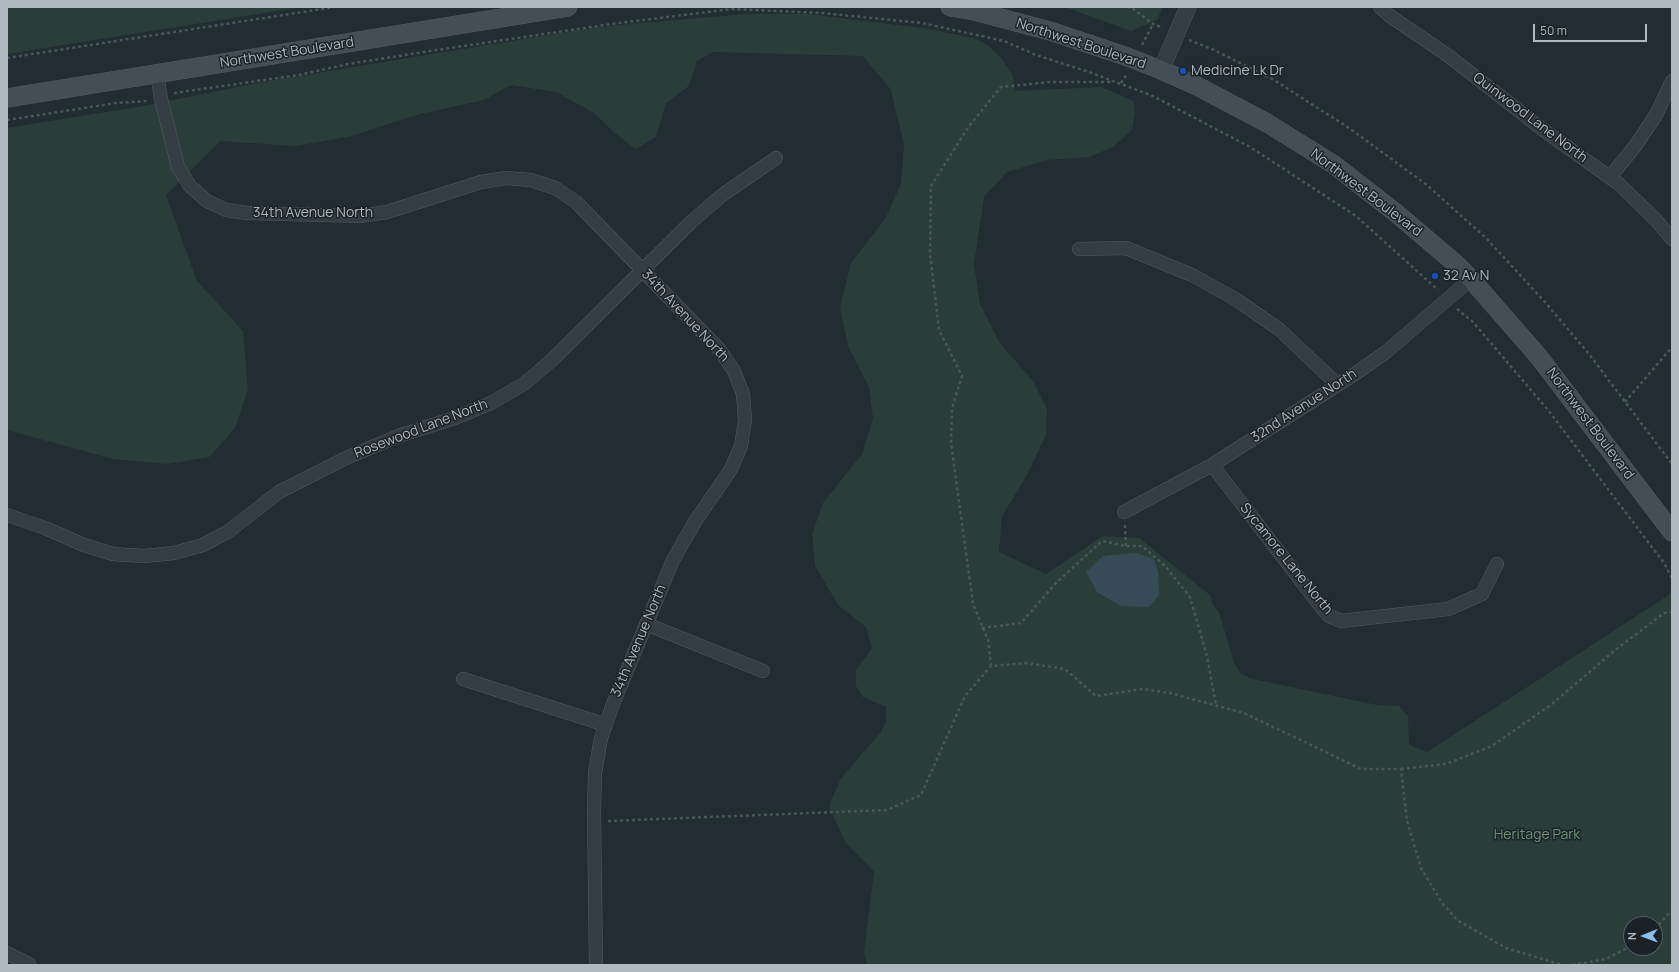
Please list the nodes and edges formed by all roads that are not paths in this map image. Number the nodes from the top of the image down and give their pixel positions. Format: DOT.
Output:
graph roads {
  1 [pos="568,7"];
  2 [pos="950,7"];
  3 [pos="1188,7"];
  4 [pos="1380,7"];
  5 [pos="1161,70"];
  6 [pos="157,74"];
  7 [pos="1672,81"];
  8 [pos="7,98"];
  9 [pos="776,158"];
  10 [pos="1610,177"];
  11 [pos="1672,239"];
  12 [pos="1079,249"];
  13 [pos="643,271"];
  14 [pos="1470,279"];
  15 [pos="1338,385"];
  16 [pos="1212,465"];
  17 [pos="1124,512"];
  18 [pos="7,515"];
  19 [pos="1672,532"];
  20 [pos="1497,564"];
  21 [pos="646,624"];
  22 [pos="763,671"];
  23 [pos="463,679"];
  24 [pos="606,724"];
  25 [pos="7,953"];
  26 [pos="29,964"];
  27 [pos="596,965"];
  1 -- 6 [label="main road, Northwest Boulevard"];
  2 -- 5 [label="main road, Northwest Boulevard"];
  3 -- 5 [label="street"];
  4 -- 10 [label="street, Quinwood Lane North"];
  5 -- 14 [label="main road, Northwest Boulevard"];
  6 -- 8 [label="main road, Northwest Boulevard"];
  6 -- 13 [label="street, 34th Avenue North"];
  7 -- 10 [label="street"];
  9 -- 13 [label="street, Rosewood Lane North"];
  10 -- 11 [label="street, Quinwood Lane North"];
  12 -- 15 [label="street"];
  13 -- 18 [label="street, Rosewood Lane North"];
  13 -- 21 [label="street, 34th Avenue North"];
  14 -- 15 [label="street, 32nd Avenue North"];
  14 -- 19 [label="main road, Northwest Boulevard"];
  15 -- 16 [label="street, 32nd Avenue North"];
  16 -- 17 [label="street, 32nd Avenue North"];
  16 -- 20 [label="street, Sycamore Lane North"];
  21 -- 22 [label="street"];
  21 -- 24 [label="street, 34th Avenue North"];
  23 -- 24 [label="street"];
  24 -- 27 [label="street, 34th Avenue North"];
  25 -- 26 [label="street"];
}
